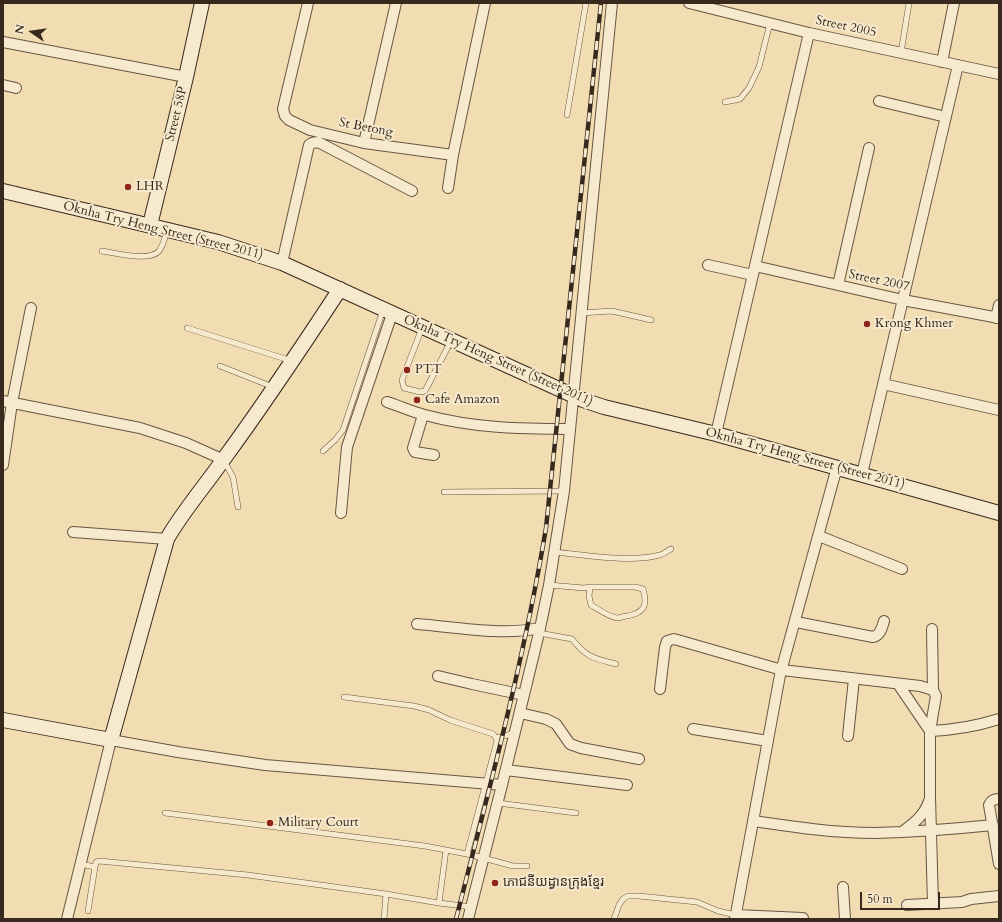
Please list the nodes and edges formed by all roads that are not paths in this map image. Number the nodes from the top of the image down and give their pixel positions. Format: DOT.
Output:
graph roads {
  1 [pos="202,3"];
  2 [pos="308,3"];
  3 [pos="396,3"];
  4 [pos="484,3"];
  5 [pos="586,3"];
  6 [pos="612,3"];
  7 [pos="689,3"];
  8 [pos="909,3"];
  9 [pos="954,3"];
  10 [pos="770,23"];
  11 [pos="809,33"];
  12 [pos="3,42"];
  13 [pos="901,53"];
  14 [pos="942,62"];
  15 [pos="958,65"];
  16 [pos="999,74"];
  17 [pos="186,77"];
  18 [pos="3,85"];
  19 [pos="16,88"];
  20 [pos="879,101"];
  21 [pos="725,102"];
  22 [pos="568,116"];
  23 [pos="946,117"];
  24 [pos="364,143"];
  25 [pos="869,148"];
  26 [pos="453,155"];
  27 [pos="448,188"];
  28 [pos="3,191"];
  29 [pos="412,191"];
  30 [pos="150,225"];
  31 [pos="168,230"];
  32 [pos="102,251"];
  33 [pos="282,263"];
  34 [pos="708,265"];
  35 [pos="754,271"];
  36 [pos="838,285"];
  37 [pos="340,289"];
  38 [pos="903,300"];
  39 [pos="999,305"];
  40 [pos="31,308"];
  41 [pos="387,311"];
  42 [pos="581,313"];
  43 [pos="997,318"];
  44 [pos="651,320"];
  45 [pos="187,328"];
  46 [pos="422,328"];
  47 [pos="451,341"];
  48 [pos="292,361"];
  49 [pos="220,366"];
  50 [pos="884,384"];
  51 [pos="274,387"];
  52 [pos="573,397"];
  53 [pos="8,402"];
  54 [pos="387,402"];
  55 [pos="999,410"];
  56 [pos="423,415"];
  57 [pos="570,429"];
  58 [pos="716,434"];
  59 [pos="323,451"];
  60 [pos="434,455"];
  61 [pos="224,460"];
  62 [pos="3,465"];
  63 [pos="837,467"];
  64 [pos="862,474"];
  65 [pos="564,491"];
  66 [pos="444,492"];
  67 [pos="238,507"];
  68 [pos="341,513"];
  69 [pos="999,513"];
  70 [pos="74,532"];
  71 [pos="819,536"];
  72 [pos="167,539"];
  73 [pos="671,549"];
  74 [pos="554,552"];
  75 [pos="902,569"];
  76 [pos="549,585"];
  77 [pos="590,587"];
  78 [pos="796,622"];
  79 [pos="884,622"];
  80 [pos="418,624"];
  81 [pos="932,629"];
  82 [pos="539,631"];
  83 [pos="616,664"];
  84 [pos="782,670"];
  85 [pos="438,676"];
  86 [pos="854,679"];
  87 [pos="898,684"];
  88 [pos="660,690"];
  89 [pos="933,690"];
  90 [pos="524,695"];
  91 [pos="344,697"];
  92 [pos="520,713"];
  93 [pos="999,719"];
  94 [pos="3,720"];
  95 [pos="693,729"];
  96 [pos="930,731"];
  97 [pos="515,733"];
  98 [pos="848,736"];
  99 [pos="496,738"];
  100 [pos="111,740"];
  101 [pos="768,741"];
  102 [pos="639,759"];
  103 [pos="506,770"];
  104 [pos="485,785"];
  105 [pos="502,785"];
  106 [pos="627,785"];
  107 [pos="930,797"];
  108 [pos="999,798"];
  109 [pos="498,803"];
  110 [pos="165,813"];
  111 [pos="576,814"];
  112 [pos="754,822"];
  113 [pos="994,825"];
  114 [pos="930,830"];
  115 [pos="902,832"];
  116 [pos="446,850"];
  117 [pos="467,854"];
  118 [pos="484,858"];
  119 [pos="81,864"];
  120 [pos="999,864"];
  121 [pos="527,866"];
  122 [pos="95,867"];
  123 [pos="843,887"];
  124 [pos="386,894"];
  125 [pos="999,896"];
  126 [pos="439,903"];
  127 [pos="933,904"];
  128 [pos="907,905"];
  129 [pos="471,907"];
  130 [pos="88,911"];
  131 [pos="736,917"];
  132 [pos="803,918"];
  133 [pos="67,919"];
  134 [pos="384,919"];
  135 [pos="468,919"];
  136 [pos="614,919"];
  137 [pos="845,919"];
  1 -- 17 [label="main road, Street 58P"];
  2 -- 24 [label="street, St Betong"];
  3 -- 24 [label="street"];
  4 -- 26 [label="street"];
  5 -- 22 [label="lane"];
  6 -- 42 [label="street"];
  7 -- 10 [label="street, Street 2005"];
  8 -- 13 [label="lane"];
  9 -- 14 [label="street"];
  10 -- 11 [label="street, Street 2005"];
  10 -- 21 [label="lane"];
  11 -- 13 [label="street, Street 2005"];
  11 -- 35 [label="street"];
  12 -- 17 [label="street"];
  13 -- 14 [label="street, Street 2005"];
  14 -- 15 [label="street, Street 2005"];
  15 -- 16 [label="street, Street 2005"];
  15 -- 23 [label="street"];
  17 -- 30 [label="main road, Street 58P"];
  18 -- 19 [label="street"];
  20 -- 23 [label="street"];
  23 -- 38 [label="street"];
  24 -- 26 [label="street, St Betong"];
  25 -- 36 [label="street"];
  26 -- 27 [label="street"];
  28 -- 30 [label="main road, Oknha Try Heng Street (Street 2011)"];
  29 -- 33 [label="street"];
  30 -- 31 [label="main road, Oknha Try Heng Street (Street 2011)"];
  31 -- 32 [label="lane"];
  31 -- 33 [label="main road, Oknha Try Heng Street (Street 2011)"];
  33 -- 37 [label="main road, Oknha Try Heng Street (Street 2011)"];
  34 -- 35 [label="street, Street 2007"];
  35 -- 36 [label="street, Street 2007"];
  35 -- 58 [label="street"];
  36 -- 38 [label="street, Street 2007"];
  37 -- 41 [label="main road, Oknha Try Heng Street (Street 2011)"];
  37 -- 48 [label="main road"];
  38 -- 43 [label="street, Street 2007"];
  38 -- 50 [label="street"];
  39 -- 43 [label="street"];
  40 -- 53 [label="street"];
  41 -- 46 [label="main road, Oknha Try Heng Street (Street 2011)"];
  41 -- 59 [label="lane"];
  41 -- 68 [label="street"];
  42 -- 44 [label="lane"];
  42 -- 52 [label="street"];
  45 -- 48 [label="lane"];
  46 -- 47 [label="main road, Oknha Try Heng Street (Street 2011)"];
  46 -- 47 [label="lane"];
  47 -- 52 [label="main road, Oknha Try Heng Street (Street 2011)"];
  48 -- 51 [label="main road"];
  49 -- 51 [label="lane"];
  50 -- 55 [label="street"];
  50 -- 64 [label="street"];
  51 -- 61 [label="main road"];
  52 -- 57 [label="street"];
  52 -- 58 [label="main road, Oknha Try Heng Street (Street 2011)"];
  53 -- 61 [label="street"];
  53 -- 62 [label="street"];
  54 -- 56 [label="street"];
  56 -- 57 [label="street"];
  56 -- 60 [label="street"];
  57 -- 65 [label="street"];
  58 -- 63 [label="main road, Oknha Try Heng Street (Street 2011)"];
  61 -- 67 [label="lane"];
  61 -- 72 [label="main road"];
  63 -- 64 [label="main road, Oknha Try Heng Street (Street 2011)"];
  63 -- 71 [label="street"];
  64 -- 69 [label="main road, Oknha Try Heng Street (Street 2011)"];
  65 -- 66 [label="lane"];
  65 -- 74 [label="street"];
  70 -- 72 [label="street"];
  71 -- 75 [label="street"];
  71 -- 78 [label="street"];
  72 -- 100 [label="main road"];
  73 -- 74 [label="lane"];
  74 -- 76 [label="street"];
  76 -- 77 [label="lane"];
  76 -- 82 [label="street"];
  77 -- 77 [label="lane"];
  78 -- 79 [label="street"];
  78 -- 84 [label="street"];
  80 -- 82 [label="street"];
  81 -- 89 [label="street"];
  82 -- 83 [label="lane"];
  82 -- 90 [label="street"];
  84 -- 86 [label="street"];
  84 -- 88 [label="street"];
  84 -- 101 [label="street"];
  85 -- 90 [label="street"];
  86 -- 87 [label="street"];
  86 -- 98 [label="street"];
  87 -- 89 [label="street"];
  87 -- 96 [label="street"];
  89 -- 96 [label="street"];
  90 -- 92 [label="street"];
  91 -- 99 [label="lane"];
  92 -- 97 [label="street"];
  92 -- 102 [label="street"];
  93 -- 96 [label="street"];
  94 -- 100 [label="main road"];
  95 -- 101 [label="street"];
  96 -- 107 [label="street"];
  97 -- 99 [label="lane"];
  97 -- 103 [label="street"];
  99 -- 104 [label="lane"];
  100 -- 104 [label="street"];
  100 -- 119 [label="street"];
  101 -- 112 [label="street"];
  103 -- 105 [label="street"];
  103 -- 106 [label="street"];
  104 -- 105 [label="street"];
  104 -- 117 [label="lane"];
  105 -- 109 [label="street"];
  107 -- 114 [label="street"];
  107 -- 115 [label="street"];
  108 -- 113 [label="street"];
  109 -- 111 [label="lane"];
  109 -- 118 [label="street"];
  110 -- 116 [label="lane"];
  112 -- 115 [label="street"];
  112 -- 131 [label="street"];
  113 -- 114 [label="street"];
  113 -- 120 [label="street"];
  114 -- 115 [label="street"];
  114 -- 127 [label="street"];
  116 -- 117 [label="lane"];
  116 -- 126 [label="lane"];
  117 -- 118 [label="lane"];
  118 -- 121 [label="lane"];
  118 -- 129 [label="street"];
  119 -- 122 [label="lane"];
  119 -- 133 [label="street"];
  122 -- 124 [label="lane"];
  122 -- 130 [label="lane"];
  123 -- 137 [label="street"];
  124 -- 126 [label="lane"];
  124 -- 134 [label="lane"];
  125 -- 127 [label="street"];
  126 -- 129 [label="lane"];
  127 -- 128 [label="street"];
  129 -- 135 [label="street"];
  131 -- 132 [label="street"];
  131 -- 136 [label="lane"];
}
